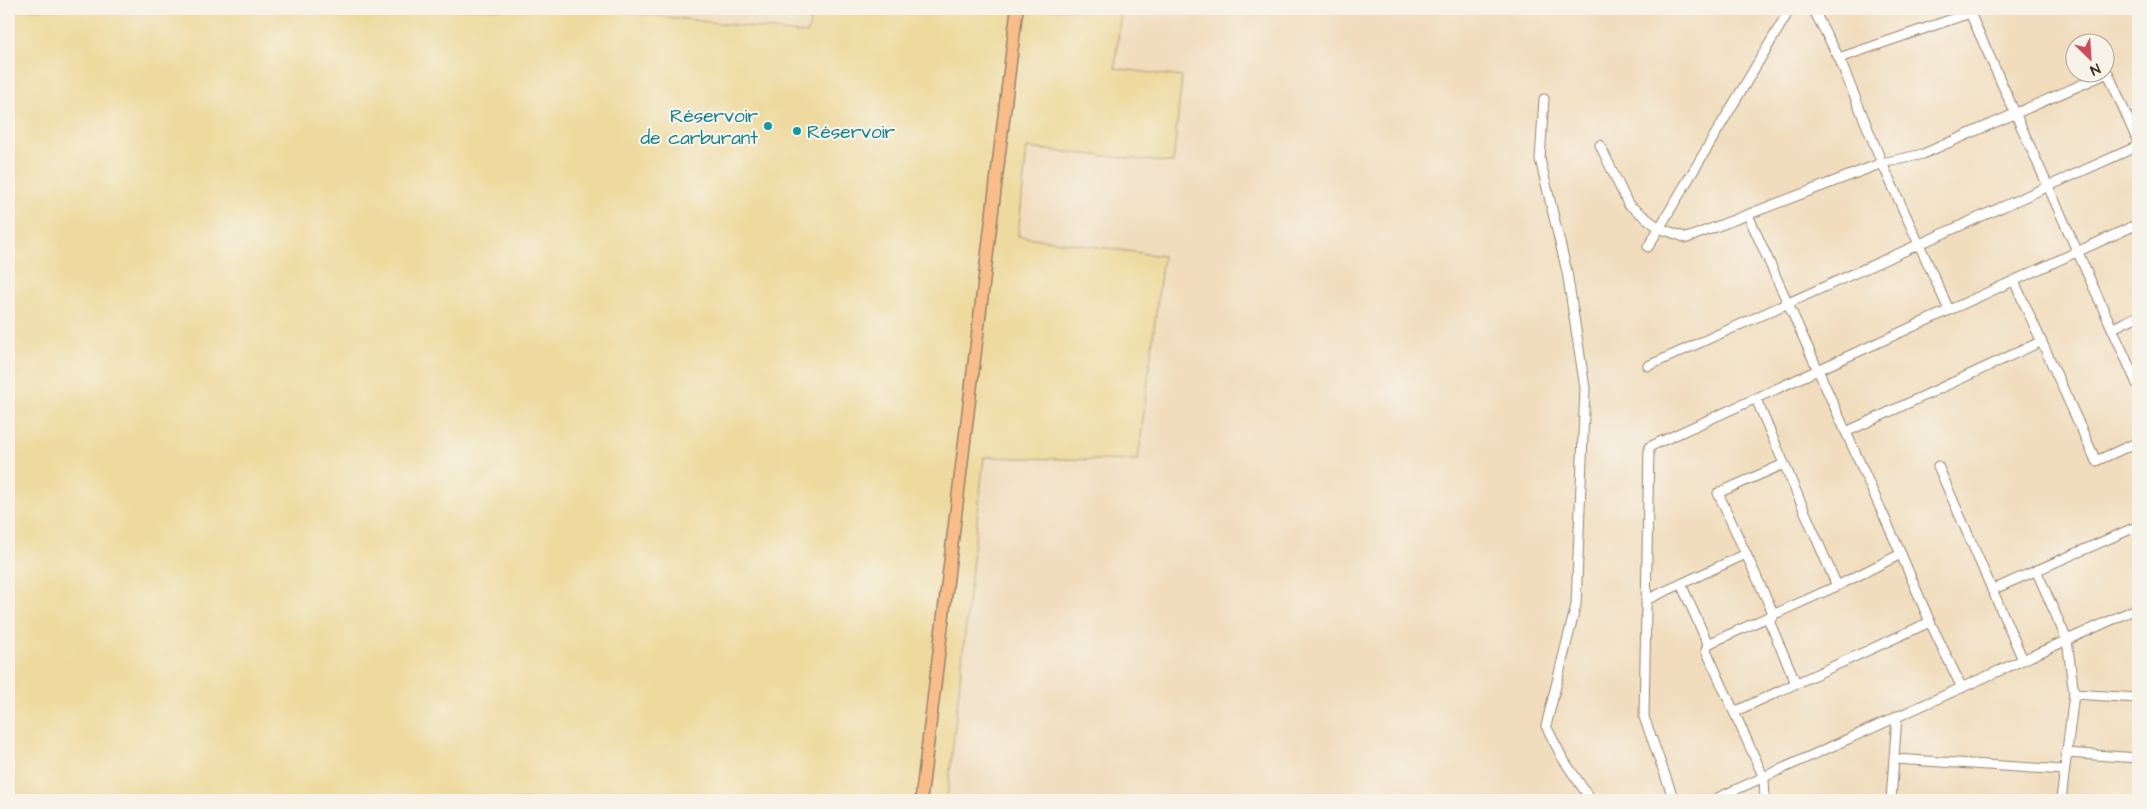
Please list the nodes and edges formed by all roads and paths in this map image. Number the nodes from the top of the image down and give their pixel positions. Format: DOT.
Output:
graph roads {
  1 [pos="1016,9"];
  2 [pos="1790,9"];
  3 [pos="1813,9"];
  4 [pos="1839,58"];
  5 [pos="1544,99"];
  6 [pos="2016,113"];
  7 [pos="2138,142"];
  8 [pos="1600,144"];
  9 [pos="2138,146"];
  10 [pos="1882,163"];
  11 [pos="2050,186"];
  12 [pos="1748,214"];
  13 [pos="2138,224"];
  14 [pos="1659,228"];
  15 [pos="1920,244"];
  16 [pos="1648,247"];
  17 [pos="2079,251"];
  18 [pos="2014,281"];
  19 [pos="1788,303"];
  20 [pos="1949,310"];
  21 [pos="2138,316"];
  22 [pos="2112,328"];
  23 [pos="2040,342"];
  24 [pos="1648,366"];
  25 [pos="1818,370"];
  26 [pos="2138,386"];
  27 [pos="1756,399"];
  28 [pos="1846,432"];
  29 [pos="2138,442"];
  30 [pos="1784,464"];
  31 [pos="1938,466"];
  32 [pos="2138,526"];
  33 [pos="1746,554"];
  34 [pos="1901,554"];
  35 [pos="2036,570"];
  36 [pos="1681,584"];
  37 [pos="1837,586"];
  38 [pos="1992,590"];
  39 [pos="1646,600"];
  40 [pos="2138,608"];
  41 [pos="1774,615"];
  42 [pos="1930,622"];
  43 [pos="2067,640"];
  44 [pos="1708,644"];
  45 [pos="2023,660"];
  46 [pos="1796,683"];
  47 [pos="1962,688"];
  48 [pos="2074,694"];
  49 [pos="2138,698"];
  50 [pos="1734,712"];
  51 [pos="1897,716"];
  52 [pos="2066,753"];
  53 [pos="2138,758"];
  54 [pos="1894,759"];
  55 [pos="2064,770"];
  56 [pos="1764,778"];
  57 [pos="921,800"];
  58 [pos="1591,800"];
  59 [pos="1674,800"];
  60 [pos="1713,800"];
  61 [pos="1765,800"];
  62 [pos="1891,800"];
  63 [pos="2061,800"];
  1 -- 57 [label="main road"];
  2 -- 14 [label="street"];
  3 -- 4 [label="street"];
  4 -- 6 [label="street"];
  4 -- 10 [label="street"];
  5 -- 58 [label="street"];
  6 -- 7 [label="street"];
  6 -- 10 [label="street"];
  6 -- 11 [label="street"];
  8 -- 14 [label="street"];
  9 -- 11 [label="street"];
  10 -- 12 [label="street"];
  10 -- 15 [label="street"];
  11 -- 15 [label="street"];
  11 -- 17 [label="street"];
  12 -- 14 [label="street"];
  12 -- 19 [label="street"];
  13 -- 17 [label="street"];
  14 -- 16 [label="street"];
  15 -- 19 [label="street"];
  15 -- 20 [label="street"];
  17 -- 18 [label="street"];
  17 -- 22 [label="street"];
  18 -- 20 [label="street"];
  18 -- 23 [label="street"];
  19 -- 24 [label="street"];
  19 -- 25 [label="street"];
  20 -- 25 [label="street"];
  21 -- 22 [label="street"];
  22 -- 26 [label="street"];
  23 -- 28 [label="street"];
  23 -- 29 [label="street"];
  25 -- 27 [label="street"];
  25 -- 28 [label="street"];
  27 -- 30 [label="street"];
  27 -- 39 [label="street"];
  28 -- 34 [label="street"];
  30 -- 33 [label="street"];
  30 -- 37 [label="street"];
  31 -- 38 [label="street"];
  32 -- 35 [label="street"];
  33 -- 36 [label="street"];
  33 -- 41 [label="street"];
  34 -- 37 [label="street"];
  34 -- 42 [label="street"];
  35 -- 38 [label="street"];
  35 -- 43 [label="street"];
  36 -- 39 [label="street"];
  36 -- 44 [label="street"];
  37 -- 41 [label="street"];
  38 -- 45 [label="street"];
  39 -- 59 [label="street"];
  40 -- 43 [label="street"];
  41 -- 44 [label="street"];
  41 -- 46 [label="street"];
  42 -- 46 [label="street"];
  42 -- 47 [label="street"];
  43 -- 45 [label="street"];
  43 -- 48 [label="street"];
  44 -- 50 [label="street"];
  45 -- 47 [label="street"];
  46 -- 50 [label="street"];
  47 -- 51 [label="street"];
  48 -- 49 [label="street"];
  48 -- 52 [label="street"];
  50 -- 56 [label="street"];
  51 -- 54 [label="street"];
  51 -- 56 [label="street"];
  52 -- 53 [label="street"];
  52 -- 55 [label="street"];
  54 -- 55 [label="street"];
  54 -- 62 [label="street"];
  55 -- 63 [label="street"];
  56 -- 60 [label="street"];
  56 -- 61 [label="street"];
}
